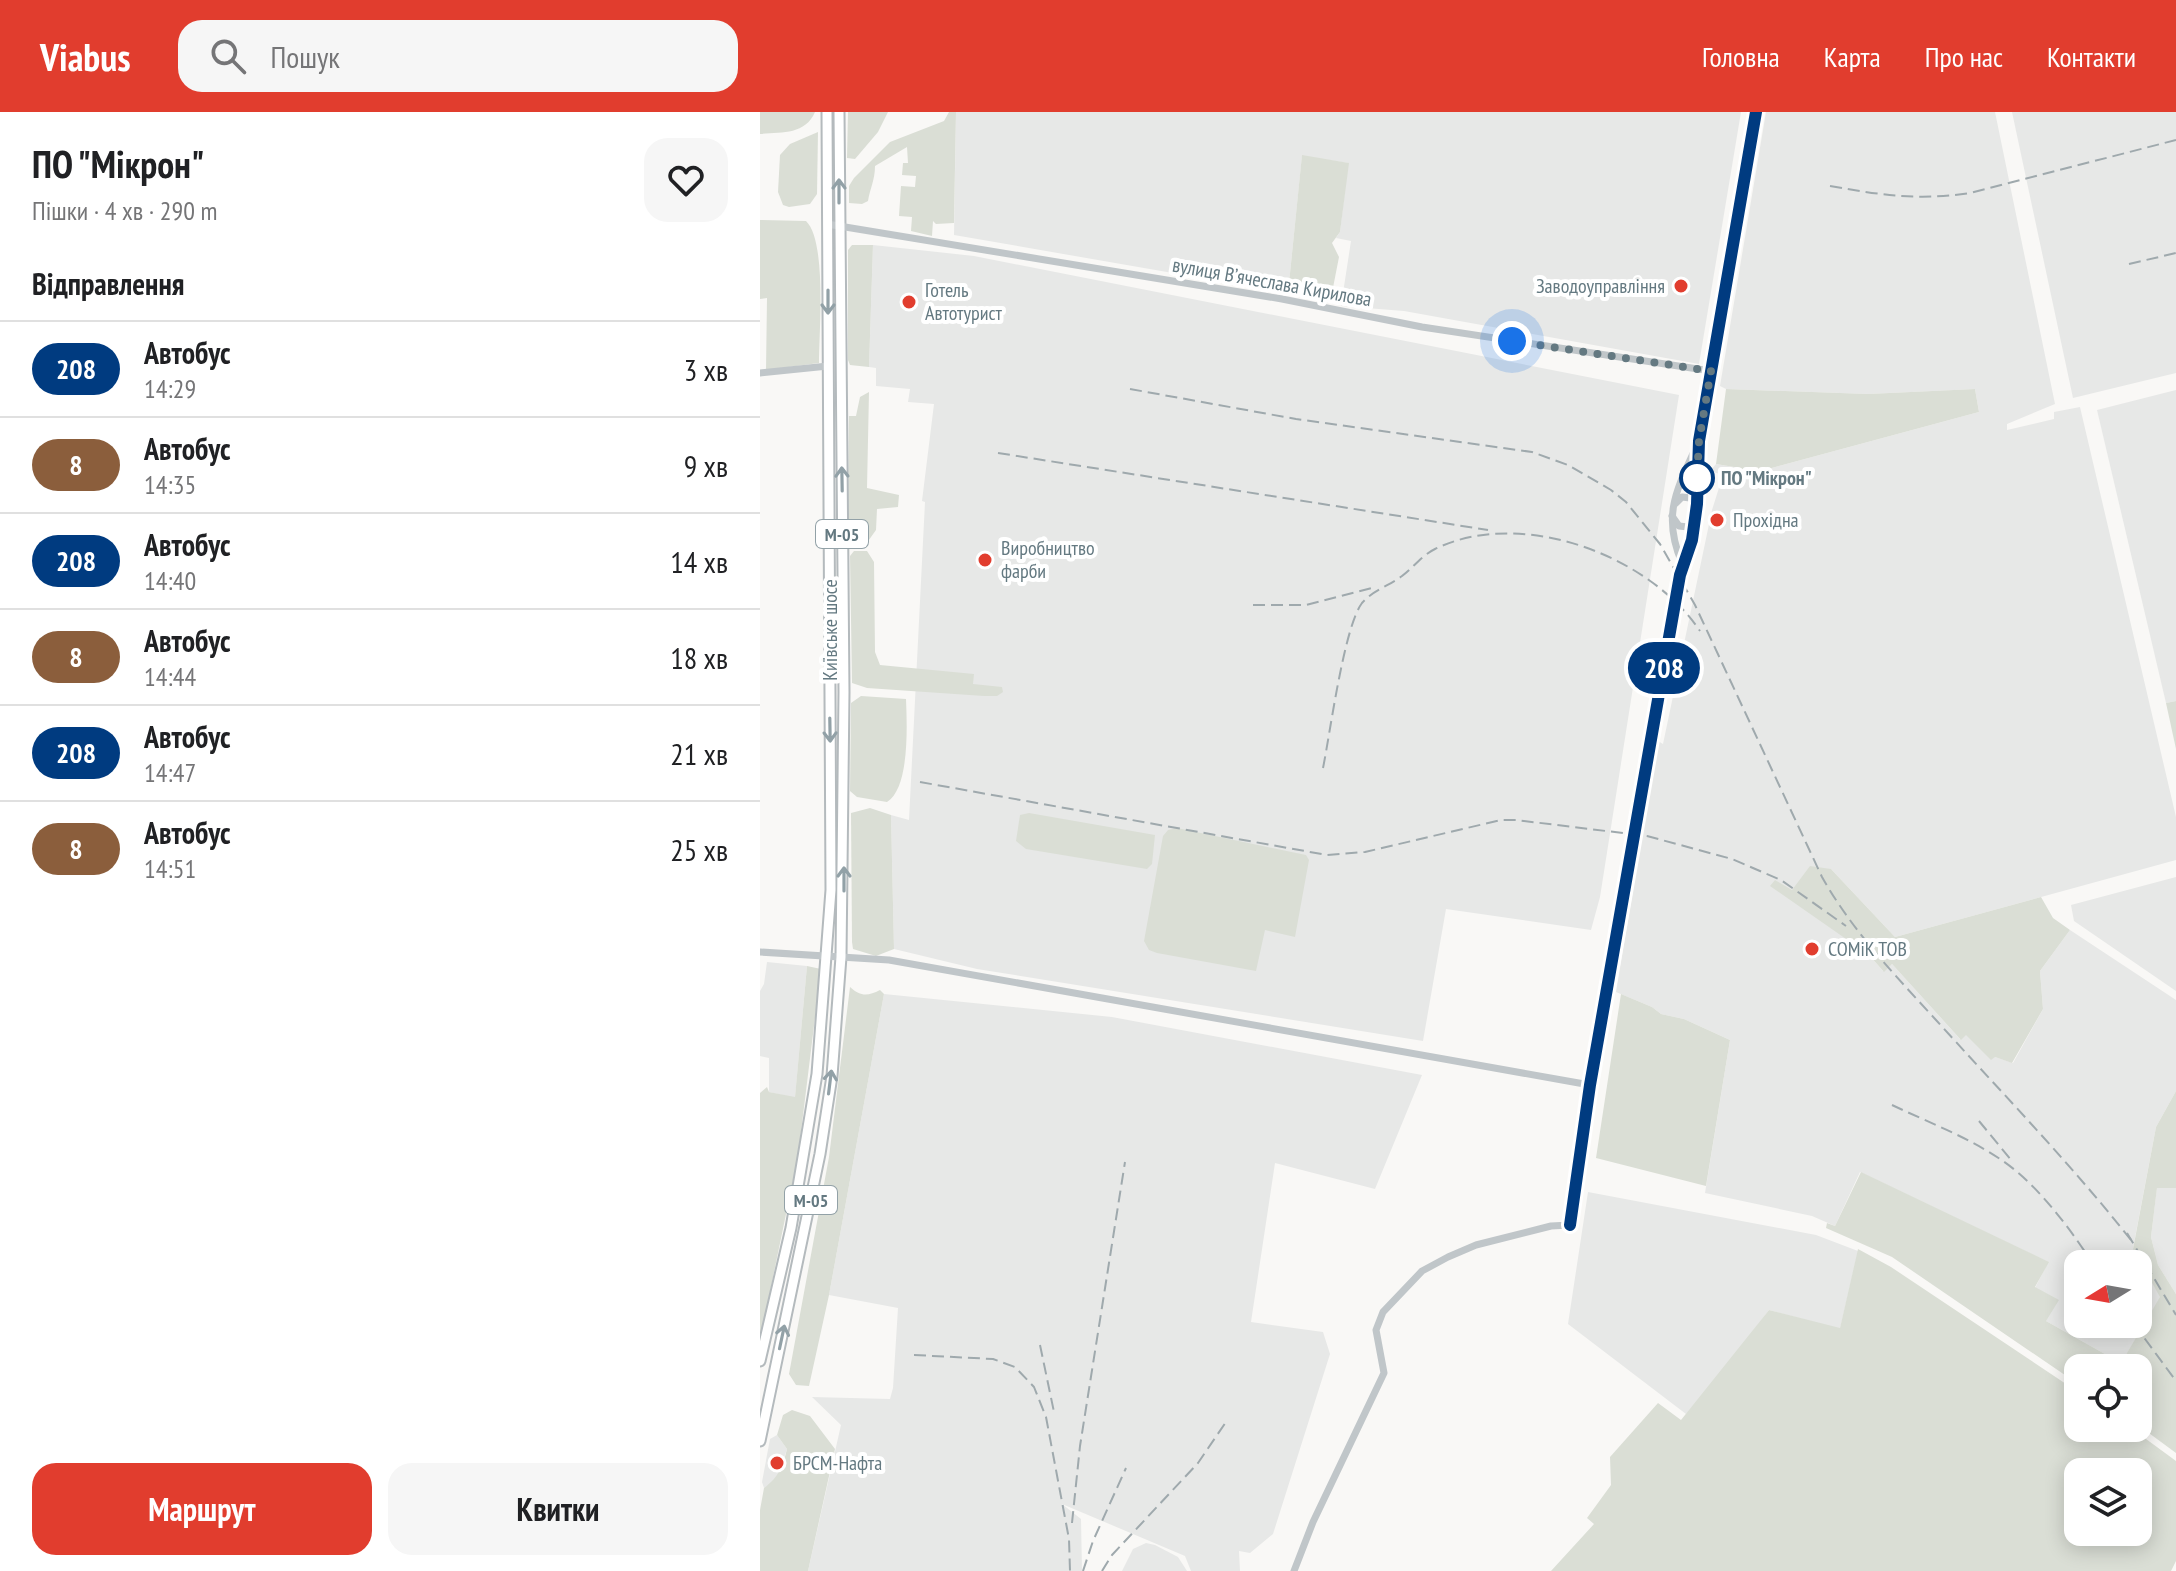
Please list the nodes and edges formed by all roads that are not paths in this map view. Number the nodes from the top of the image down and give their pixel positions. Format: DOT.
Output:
graph roads {
  1 [pos="827,112"];
  2 [pos="839,112"];
  3 [pos="1756,112"];
  4 [pos="827,224"];
  5 [pos="839,225"];
  6 [pos="828,366"];
  7 [pos="1711,371"];
  8 [pos="760,373"];
  9 [pos="1699,441"];
  10 [pos="1674,504"];
  11 [pos="1697,504"];
  12 [pos="1672,516"];
  13 [pos="1694,520"];
  14 [pos="1682,563"];
  15 [pos="760,952"];
  16 [pos="827,956"];
  17 [pos="841,957"];
  18 [pos="1590,1085"];
  19 [pos="760,1361"];
  20 [pos="760,1441"];
  21 [pos="1294,1571"];
  1 -- 4 [label="main road, Київське шосе / М-05"];
  5 -- 2 [label="main road, М-05, one-way"];
  3 -- 7 [label="street"];
  4 -- 5 [label="street, вулиця Вʼячеслава Кирилова"];
  4 -- 6 [label="main road, Київське шосе / М-05, one-way"];
  5 -- 7 [label="street, вулиця Вʼячеслава Кирилова"];
  17 -- 5 [label="main road, М-05, one-way"];
  6 -- 8 [label="street"];
  6 -- 16 [label="main road, Київське шосе / М-05, one-way"];
  7 -- 9 [label="street"];
  9 -- 10 [label="street"];
  9 -- 11 [label="street"];
  10 -- 11 [label="street"];
  10 -- 12 [label="street"];
  11 -- 13 [label="street"];
  12 -- 13 [label="street"];
  12 -- 14 [label="street"];
  13 -- 14 [label="street"];
  14 -- 18 [label="street"];
  15 -- 16 [label="street"];
  16 -- 17 [label="street"];
  16 -- 19 [label="main road, М-05"];
  17 -- 18 [label="street"];
  20 -- 17 [label="main road, М-05, one-way"];
  18 -- 21 [label="street"];
}
